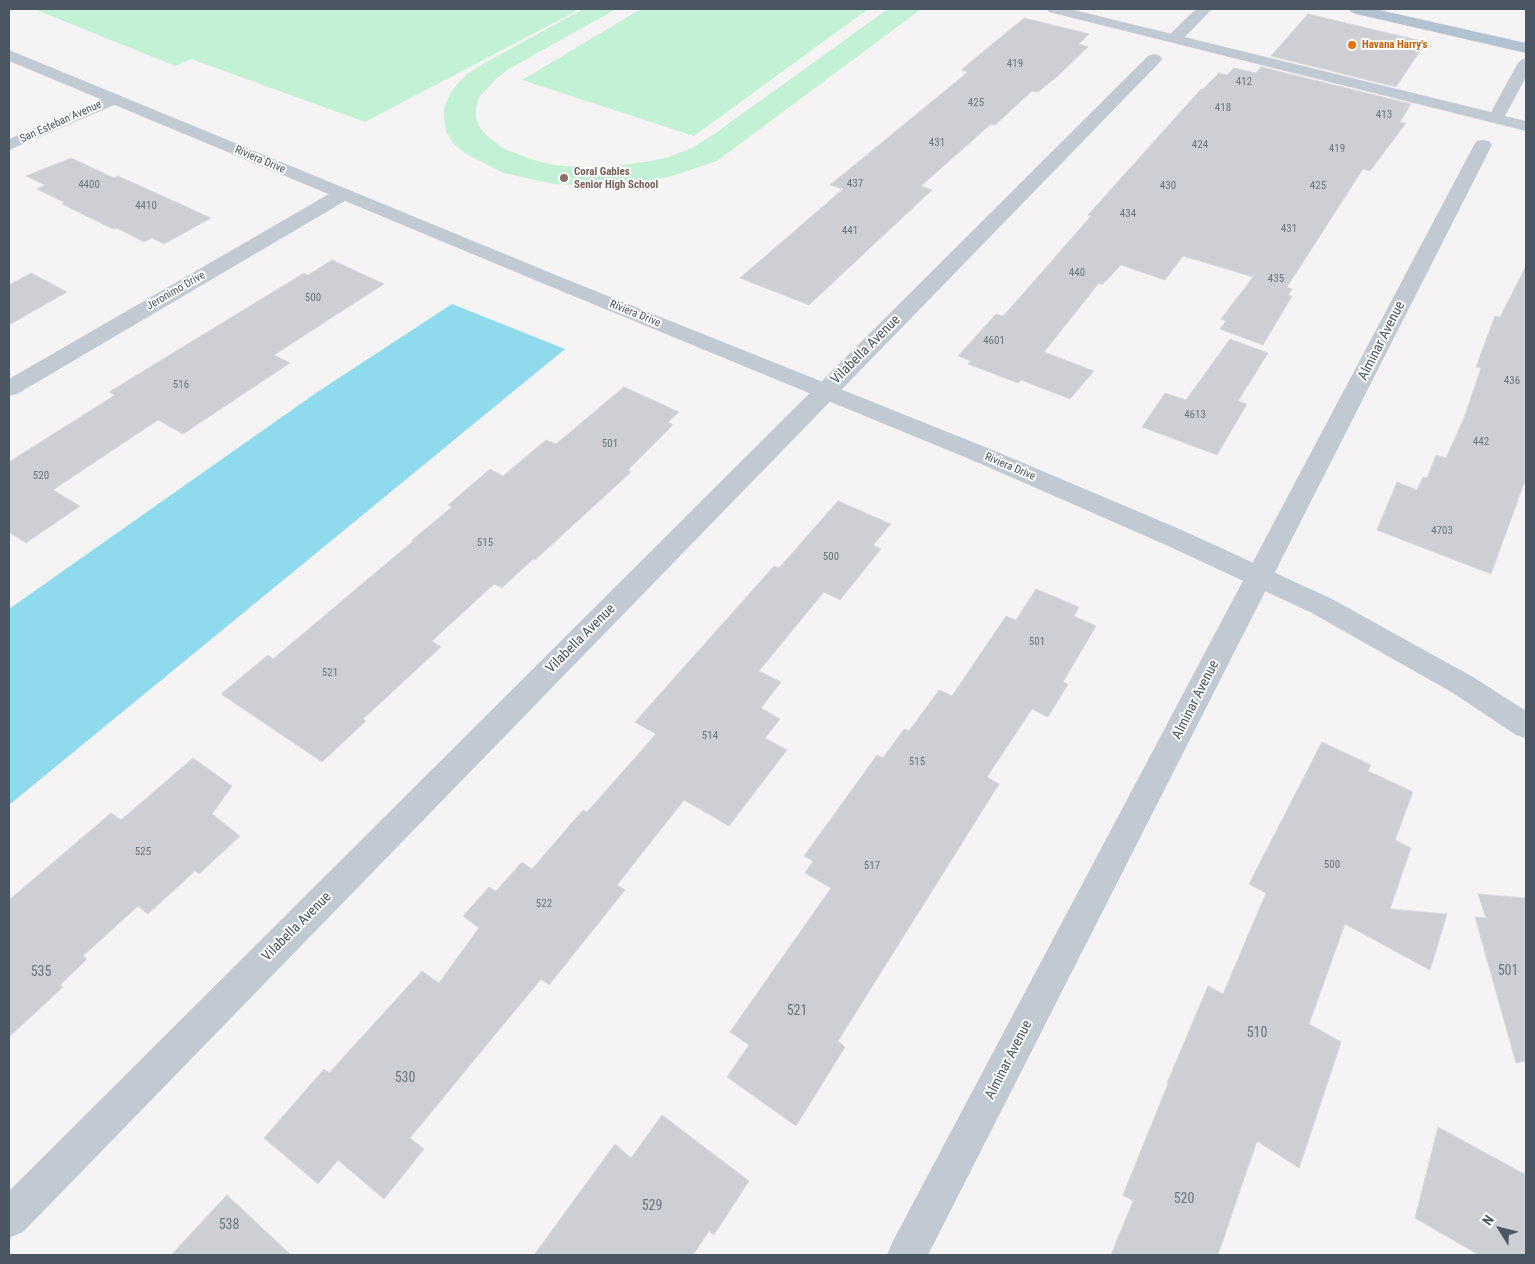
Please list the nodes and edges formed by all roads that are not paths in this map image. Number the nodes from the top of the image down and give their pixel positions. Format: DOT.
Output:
graph roads {
  1 [pos="1054,9"];
  2 [pos="1204,9"];
  3 [pos="1356,9"];
  4 [pos="1175,38"];
  5 [pos="1526,48"];
  6 [pos="9,55"];
  7 [pos="1154,59"];
  8 [pos="1524,72"];
  9 [pos="113,99"];
  10 [pos="1496,118"];
  11 [pos="1526,126"];
  12 [pos="9,145"];
  13 [pos="1483,145"];
  14 [pos="343,194"];
  15 [pos="9,389"];
  16 [pos="825,391"];
  17 [pos="1259,576"];
  18 [pos="1526,726"];
  19 [pos="9,1218"];
  20 [pos="907,1255"];
  1 -- 4 [label="lane"];
  2 -- 4 [label="street"];
  3 -- 5 [label="main road"];
  4 -- 10 [label="lane"];
  6 -- 9 [label="street, Riviera Drive"];
  7 -- 16 [label="street, Vilabella Avenue"];
  8 -- 10 [label="lane"];
  9 -- 12 [label="street, San Esteban Avenue"];
  9 -- 14 [label="street, Riviera Drive"];
  10 -- 11 [label="lane"];
  13 -- 17 [label="street, Alminar Avenue"];
  14 -- 15 [label="street, Jeronimo Drive"];
  14 -- 16 [label="street, Riviera Drive"];
  16 -- 17 [label="street, Riviera Drive"];
  16 -- 19 [label="street, Vilabella Avenue"];
  17 -- 18 [label="street, Riviera Drive"];
  17 -- 20 [label="street, Alminar Avenue"];
}
